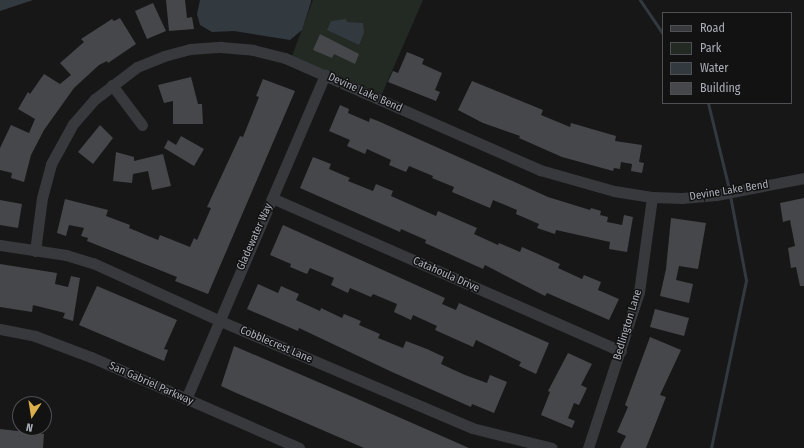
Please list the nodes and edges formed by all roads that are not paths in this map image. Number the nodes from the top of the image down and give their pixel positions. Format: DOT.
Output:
graph roads {
  1 [pos="325,75"];
  2 [pos="112,85"];
  3 [pos="142,125"];
  4 [pos="804,178"];
  5 [pos="652,197"];
  6 [pos="272,198"];
  7 [pos="0,246"];
  8 [pos="35,251"];
  9 [pos="218,320"];
  10 [pos="0,329"];
  11 [pos="621,351"];
  12 [pos="186,399"];
  13 [pos="299,448"];
  14 [pos="552,448"];
  15 [pos="588,448"];
  1 -- 2 [label="street, Devine Lake Bend"];
  1 -- 5 [label="street, Devine Lake Bend"];
  1 -- 6 [label="street, Gladewater Way"];
  2 -- 3 [label="street"];
  2 -- 8 [label="street, Devine Lake Bend"];
  4 -- 5 [label="street, Devine Lake Bend"];
  5 -- 11 [label="street, Bedlington Lane"];
  6 -- 9 [label="street, Gladewater Way"];
  6 -- 11 [label="street, Catahoula Drive"];
  7 -- 8 [label="street, Cobblecrest Lane"];
  8 -- 9 [label="street, Cobblecrest Lane"];
  9 -- 12 [label="street, Gladewater Way"];
  9 -- 14 [label="street, Cobblecrest Lane"];
  10 -- 12 [label="street, San Gabriel Parkway"];
  11 -- 15 [label="street, Bedlington Lane"];
  12 -- 13 [label="street, San Gabriel Parkway"];
}
